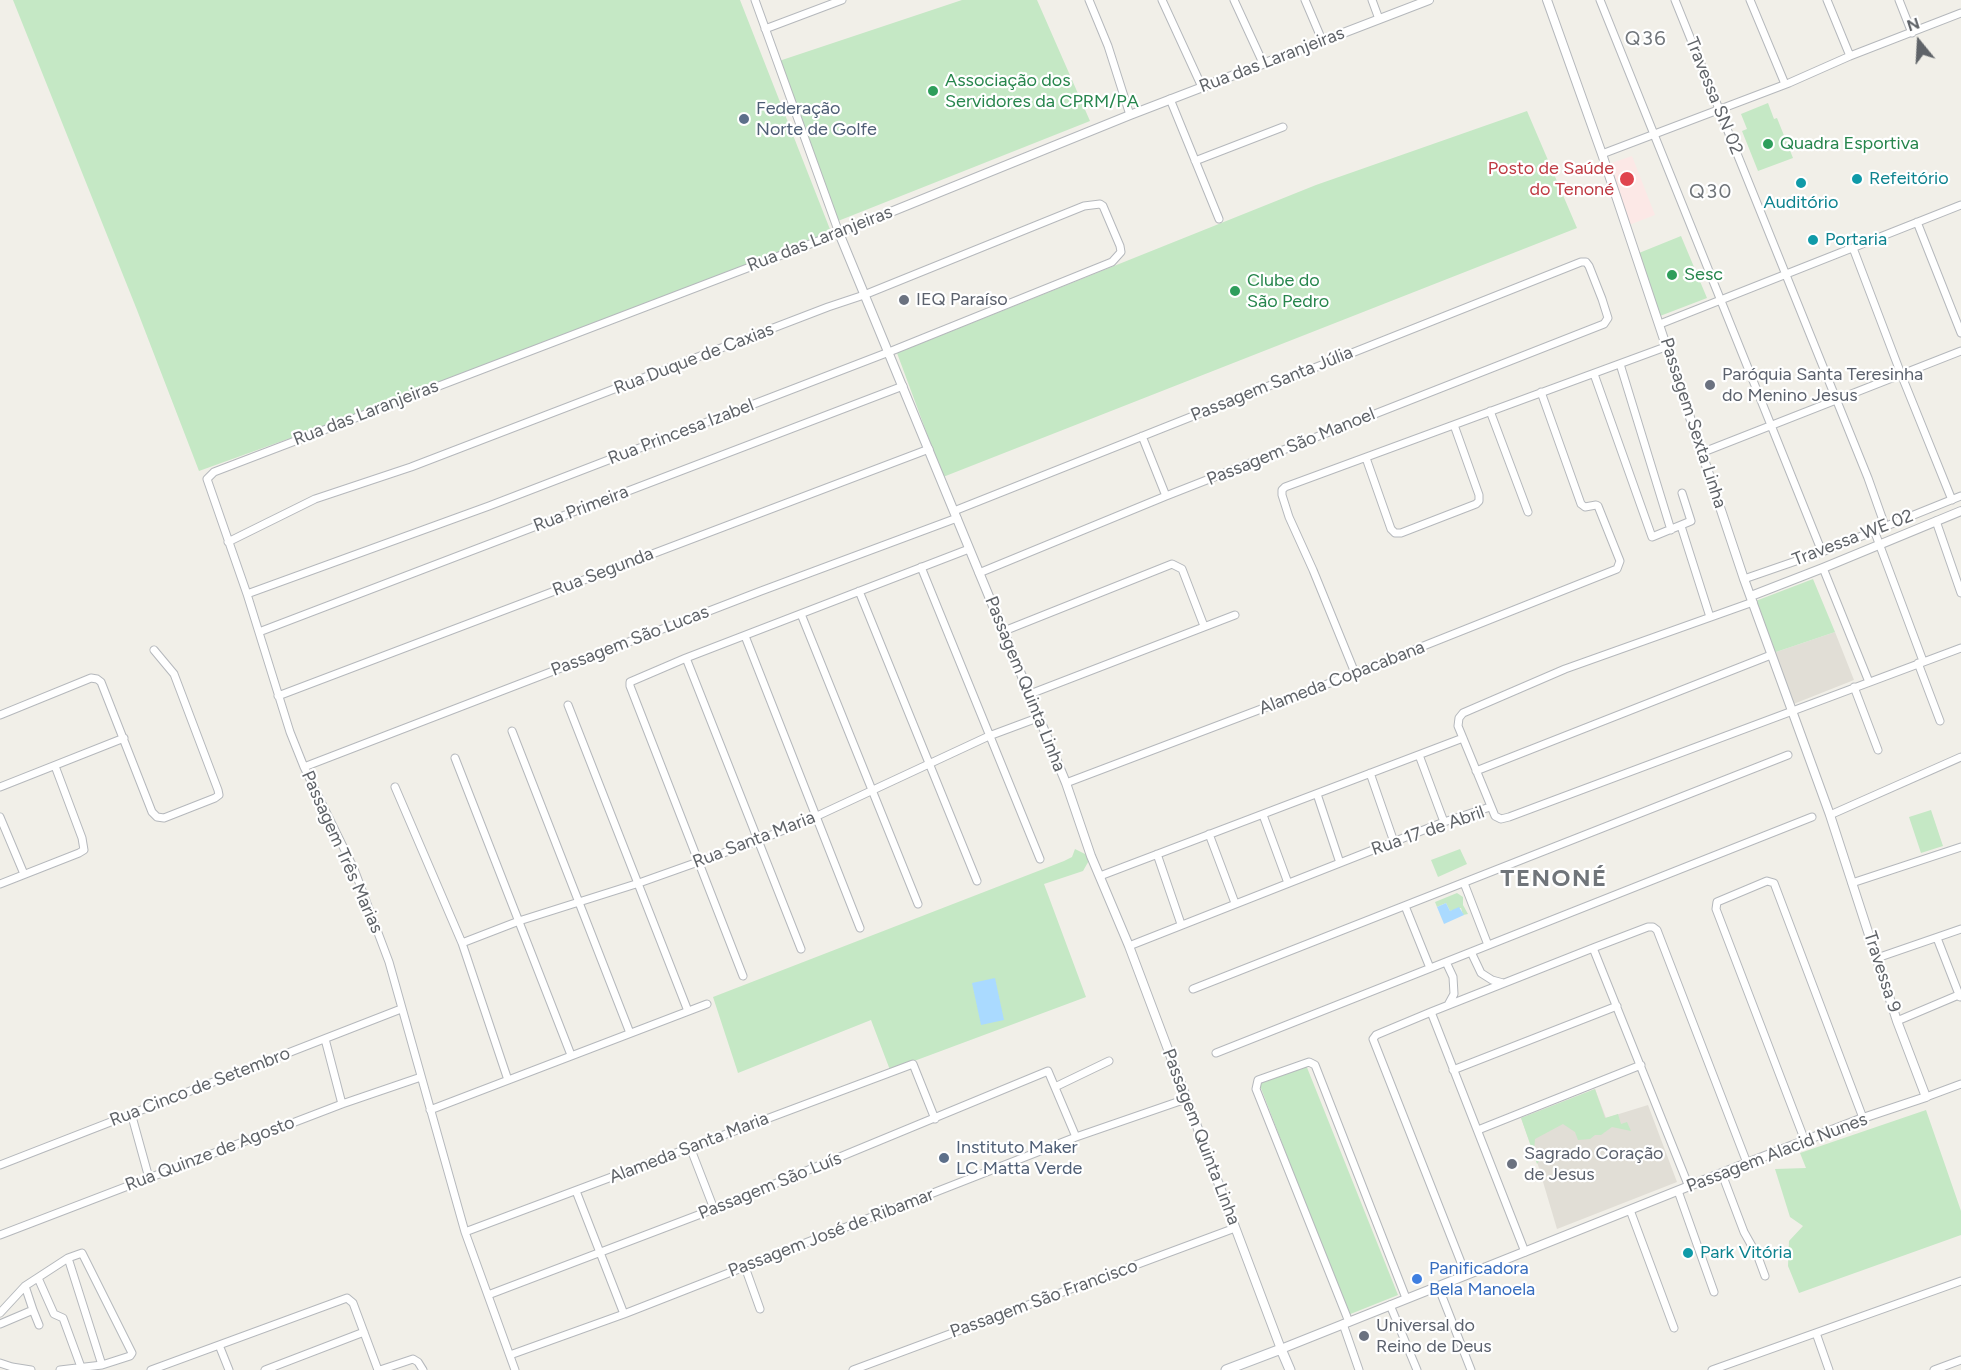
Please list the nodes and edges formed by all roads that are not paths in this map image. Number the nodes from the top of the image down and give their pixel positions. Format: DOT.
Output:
graph roads {
  1 [pos="755,0"];
  2 [pos="842,0"];
  3 [pos="1089,0"];
  4 [pos="1162,0"];
  5 [pos="1234,0"];
  6 [pos="1305,0"];
  7 [pos="1372,0"];
  8 [pos="1429,0"];
  9 [pos="1546,0"];
  10 [pos="1600,0"];
  11 [pos="1675,0"];
  12 [pos="1750,0"];
  13 [pos="1827,0"];
  14 [pos="1899,0"];
  15 [pos="1961,13"];
  16 [pos="1379,20"];
  17 [pos="765,29"];
  18 [pos="1912,33"];
  19 [pos="1322,40"];
  20 [pos="1850,56"];
  21 [pos="1263,63"];
  22 [pos="1785,84"];
  23 [pos="1202,87"];
  24 [pos="1170,99"];
  25 [pos="1719,110"];
  26 [pos="1130,115"];
  27 [pos="1284,127"];
  28 [pos="1655,134"];
  29 [pos="1602,154"];
  30 [pos="1195,161"];
  31 [pos="1961,205"];
  32 [pos="1219,219"];
  33 [pos="1917,222"];
  34 [pos="839,233"];
  35 [pos="1853,248"];
  36 [pos="1112,262"];
  37 [pos="1589,266"];
  38 [pos="1785,274"];
  39 [pos="864,295"];
  40 [pos="1721,301"];
  41 [pos="1660,324"];
  42 [pos="1961,333"];
  43 [pos="1668,346"];
  44 [pos="1961,351"];
  45 [pos="889,352"];
  46 [pos="1620,364"];
  47 [pos="1594,374"];
  48 [pos="1901,374"];
  49 [pos="903,386"];
  50 [pos="1540,392"];
  51 [pos="1837,400"];
  52 [pos="1490,411"];
  53 [pos="1454,425"];
  54 [pos="1770,426"];
  55 [pos="1142,436"];
  56 [pos="929,449"];
  57 [pos="1701,453"];
  58 [pos="1366,458"];
  59 [pos="210,475"];
  60 [pos="1682,493"];
  61 [pos="1166,496"];
  62 [pos="1961,496"];
  63 [pos="1952,500"];
  64 [pos="1961,511"];
  65 [pos="1528,512"];
  66 [pos="956,514"];
  67 [pos="1936,521"];
  68 [pos="1681,526"];
  69 [pos="1885,526"];
  70 [pos="1671,530"];
  71 [pos="1874,530"];
  72 [pos="228,542"];
  73 [pos="1880,544"];
  74 [pos="969,549"];
  75 [pos="1822,552"];
  76 [pos="921,567"];
  77 [pos="1823,568"];
  78 [pos="979,573"];
  79 [pos="1744,579"];
  80 [pos="860,591"];
  81 [pos="1961,593"];
  82 [pos="247,594"];
  83 [pos="1752,599"];
  84 [pos="801,614"];
  85 [pos="1235,615"];
  86 [pos="1710,617"];
  87 [pos="1204,626"];
  88 [pos="1005,631"];
  89 [pos="259,632"];
  90 [pos="745,636"];
  91 [pos="1961,648"];
  92 [pos="154,650"];
  93 [pos="1772,655"];
  94 [pos="686,658"];
  95 [pos="1920,662"];
  96 [pos="1355,673"];
  97 [pos="1869,682"];
  98 [pos="1854,687"];
  99 [pos="1030,694"];
  100 [pos="278,696"];
  101 [pos="568,705"];
  102 [pos="1791,710"];
  103 [pos="0,715"];
  104 [pos="1040,717"];
  105 [pos="1940,721"];
  106 [pos="512,731"];
  107 [pos="989,736"];
  108 [pos="124,738"];
  109 [pos="1463,738"];
  110 [pos="1878,750"];
  111 [pos="1419,754"];
  112 [pos="1788,755"];
  113 [pos="1961,757"];
  114 [pos="455,758"];
  115 [pos="929,764"];
  116 [pos="55,766"];
  117 [pos="304,767"];
  118 [pos="1476,771"];
  119 [pos="1370,773"];
  120 [pos="1066,783"];
  121 [pos="0,787"];
  122 [pos="395,788"];
  123 [pos="872,790"];
  124 [pos="1317,794"];
  125 [pos="1490,807"];
  126 [pos="1263,815"];
  127 [pos="1830,815"];
  128 [pos="0,816"];
  129 [pos="815,817"];
  130 [pos="1812,817"];
  131 [pos="1444,822"];
  132 [pos="1209,834"];
  133 [pos="757,841"];
  134 [pos="1394,842"];
  135 [pos="1840,846"];
  136 [pos="1961,847"];
  137 [pos="1157,855"];
  138 [pos="1040,859"];
  139 [pos="698,862"];
  140 [pos="1340,863"];
  141 [pos="24,874"];
  142 [pos="1101,876"];
  143 [pos="977,881"];
  144 [pos="639,883"];
  145 [pos="1288,883"];
  146 [pos="1464,883"];
  147 [pos="1852,883"];
  148 [pos="0,884"];
  149 [pos="580,900"];
  150 [pos="1235,903"];
  151 [pos="918,904"];
  152 [pos="1405,906"];
  153 [pos="519,921"];
  154 [pos="1181,924"];
  155 [pos="860,928"];
  156 [pos="1961,928"];
  157 [pos="1937,938"];
  158 [pos="462,943"];
  159 [pos="1488,945"];
  160 [pos="1129,946"];
  161 [pos="1593,948"];
  162 [pos="801,949"];
  163 [pos="1471,952"];
  164 [pos="1877,958"];
  165 [pos="1446,962"];
  166 [pos="1430,968"];
  167 [pos="742,976"];
  168 [pos="1503,983"];
  169 [pos="1193,989"];
  170 [pos="1960,996"];
  171 [pos="707,1004"];
  172 [pos="1448,1005"];
  173 [pos="1617,1006"];
  174 [pos="401,1009"];
  175 [pos="688,1011"];
  176 [pos="1431,1012"];
  177 [pos="1898,1021"];
  178 [pos="630,1033"];
  179 [pos="325,1039"];
  180 [pos="1216,1053"];
  181 [pos="571,1055"];
  182 [pos="1109,1062"];
  183 [pos="1641,1065"];
  184 [pos="1453,1070"];
  185 [pos="421,1077"];
  186 [pos="508,1080"];
  187 [pos="1961,1084"];
  188 [pos="1055,1087"];
  189 [pos="1926,1097"];
  190 [pos="1186,1099"];
  191 [pos="342,1104"];
  192 [pos="430,1110"];
  193 [pos="131,1113"];
  194 [pos="1863,1118"];
  195 [pos="934,1119"];
  196 [pos="1478,1130"];
  197 [pos="1076,1137"];
  198 [pos="1805,1141"];
  199 [pos="690,1148"];
  200 [pos="1747,1163"];
  201 [pos="0,1165"];
  202 [pos="1722,1174"];
  203 [pos="148,1178"];
  204 [pos="1689,1187"];
  205 [pos="576,1191"];
  206 [pos="1678,1191"];
  207 [pos="714,1209"];
  208 [pos="1630,1210"];
  209 [pos="1235,1228"];
  210 [pos="465,1232"];
  211 [pos="0,1235"];
  212 [pos="600,1251"];
  213 [pos="1525,1252"];
  214 [pos="68,1258"];
  215 [pos="745,1267"];
  216 [pos="1466,1275"];
  217 [pos="1765,1276"];
  218 [pos="38,1278"];
  219 [pos="1961,1281"];
  220 [pos="25,1286"];
  221 [pos="1438,1286"];
  222 [pos="1714,1292"];
  223 [pos="488,1296"];
  224 [pos="1407,1298"];
  225 [pos="1390,1305"];
  226 [pos="760,1309"];
  227 [pos="33,1310"];
  228 [pos="0,1312"];
  229 [pos="624,1314"];
  230 [pos="1346,1323"];
  231 [pos="0,1324"];
  232 [pos="39,1325"];
  233 [pos="1674,1328"];
  234 [pos="364,1332"];
  235 [pos="1816,1333"];
  236 [pos="219,1345"];
  237 [pos="1281,1349"];
  238 [pos="510,1355"];
  239 [pos="1961,1360"];
  240 [pos="0,1362"];
  241 [pos="102,1365"];
  242 [pos="81,1367"];
  243 [pos="31,1370"];
  244 [pos="60,1370"];
  245 [pos="151,1370"];
  246 [pos="229,1370"];
  247 [pos="265,1370"];
  248 [pos="379,1370"];
  249 [pos="423,1370"];
  250 [pos="515,1370"];
  251 [pos="853,1370"];
  252 [pos="1226,1370"];
  253 [pos="1290,1370"];
  254 [pos="1359,1370"];
  255 [pos="1417,1370"];
  256 [pos="1472,1370"];
  257 [pos="1712,1370"];
  258 [pos="1829,1370"];
  259 [pos="1934,1370"];
  1 -- 17 [label="street, Passagem Quinta Linha"];
  2 -- 17 [label="street"];
  3 -- 26 [label="street"];
  4 -- 23 [label="street"];
  5 -- 21 [label="street"];
  6 -- 19 [label="street"];
  7 -- 16 [label="street"];
  8 -- 16 [label="street, Rua das Laranjeiras"];
  9 -- 29 [label="street, Passagem Sexta Linha"];
  10 -- 28 [label="street"];
  11 -- 25 [label="street, Travessa SN 02"];
  12 -- 22 [label="street"];
  13 -- 20 [label="street"];
  14 -- 18 [label="street"];
  15 -- 18 [label="street"];
  16 -- 19 [label="street, Rua das Laranjeiras"];
  17 -- 34 [label="street, Passagem Quinta Linha"];
  18 -- 20 [label="street"];
  19 -- 21 [label="street, Rua das Laranjeiras"];
  20 -- 22 [label="street"];
  21 -- 23 [label="street, Rua das Laranjeiras"];
  22 -- 25 [label="street"];
  23 -- 24 [label="street, Rua das Laranjeiras"];
  24 -- 26 [label="street, Rua das Laranjeiras"];
  24 -- 30 [label="street"];
  25 -- 28 [label="street"];
  25 -- 38 [label="street, Travessa SN 02"];
  26 -- 34 [label="street, Rua das Laranjeiras"];
  27 -- 30 [label="street"];
  28 -- 29 [label="street"];
  28 -- 40 [label="street"];
  29 -- 41 [label="street, Passagem Sexta Linha"];
  30 -- 32 [label="street"];
  31 -- 33 [label="street"];
  33 -- 35 [label="street"];
  33 -- 42 [label="street"];
  34 -- 39 [label="street, Passagem Quinta Linha"];
  34 -- 59 [label="street, Rua das Laranjeiras"];
  35 -- 38 [label="street"];
  35 -- 48 [label="street"];
  36 -- 39 [label="street, Rua Duque de Caxias"];
  36 -- 45 [label="street, Rua Princesa Izabel"];
  37 -- 55 [label="street, Passagem Santa Júlia"];
  37 -- 61 [label="street, Passagem São Manoel"];
  38 -- 40 [label="street"];
  38 -- 51 [label="street, Travessa SN 02"];
  39 -- 45 [label="street, Passagem Quinta Linha"];
  39 -- 72 [label="street, Rua Duque de Caxias"];
  40 -- 41 [label="street"];
  40 -- 54 [label="street"];
  41 -- 43 [label="street, Passagem Sexta Linha"];
  43 -- 46 [label="street"];
  43 -- 57 [label="street, Passagem Sexta Linha"];
  44 -- 48 [label="street"];
  45 -- 49 [label="street, Passagem Quinta Linha"];
  45 -- 82 [label="street, Rua Princesa Izabel"];
  46 -- 47 [label="street"];
  46 -- 70 [label="street"];
  47 -- 50 [label="street"];
  47 -- 70 [label="street"];
  48 -- 51 [label="street"];
  48 -- 63 [label="street"];
  49 -- 56 [label="street, Passagem Quinta Linha"];
  49 -- 89 [label="street, Rua Primeira"];
  50 -- 52 [label="street"];
  50 -- 96 [label="street, Alameda Copacabana"];
  51 -- 54 [label="street"];
  51 -- 69 [label="street, Travessa SN 02"];
  52 -- 53 [label="street"];
  52 -- 65 [label="street"];
  53 -- 58 [label="street"];
  53 -- 58 [label="street"];
  54 -- 57 [label="street"];
  54 -- 75 [label="street"];
  55 -- 61 [label="street"];
  55 -- 66 [label="street, Passagem Santa Júlia"];
  56 -- 66 [label="street, Passagem Quinta Linha"];
  56 -- 100 [label="street, Rua Segunda"];
  57 -- 79 [label="street, Passagem Sexta Linha"];
  58 -- 96 [label="street"];
  59 -- 72 [label="street, Passagem Três Marias"];
  60 -- 68 [label="street"];
  61 -- 78 [label="street, Passagem São Manoel"];
  62 -- 63 [label="street, Travessa WE 02"];
  63 -- 69 [label="street, Travessa WE 02"];
  64 -- 67 [label="street, Travessa WE 02"];
  66 -- 74 [label="street, Passagem Quinta Linha"];
  66 -- 117 [label="street, Passagem São Lucas"];
  67 -- 73 [label="street, Travessa WE 02"];
  67 -- 81 [label="street"];
  68 -- 70 [label="street"];
  68 -- 86 [label="street"];
  69 -- 71 [label="street, Travessa WE 02"];
  71 -- 73 [label="street"];
  71 -- 75 [label="street, Travessa WE 02"];
  72 -- 82 [label="street, Passagem Três Marias"];
  73 -- 77 [label="street, Travessa WE 02"];
  73 -- 95 [label="street"];
  74 -- 76 [label="street"];
  74 -- 78 [label="street, Passagem Quinta Linha"];
  75 -- 79 [label="street, Travessa WE 02"];
  76 -- 80 [label="street"];
  76 -- 107 [label="street"];
  77 -- 83 [label="street, Travessa WE 02"];
  77 -- 97 [label="street"];
  78 -- 88 [label="street, Passagem Quinta Linha"];
  79 -- 83 [label="street, Passagem Sexta Linha"];
  80 -- 84 [label="street"];
  80 -- 115 [label="street"];
  82 -- 89 [label="street, Passagem Três Marias"];
  83 -- 86 [label="street"];
  83 -- 93 [label="street, Passagem Sexta Linha"];
  84 -- 90 [label="street"];
  84 -- 123 [label="street"];
  85 -- 87 [label="street"];
  86 -- 109 [label="street"];
  87 -- 88 [label="street"];
  87 -- 99 [label="street"];
  88 -- 99 [label="street, Passagem Quinta Linha"];
  89 -- 100 [label="street, Passagem Três Marias"];
  90 -- 94 [label="street"];
  90 -- 129 [label="street"];
  91 -- 95 [label="street"];
  92 -- 108 [label="street"];
  93 -- 102 [label="street, Passagem Sexta Linha"];
  93 -- 118 [label="street"];
  94 -- 133 [label="street"];
  94 -- 139 [label="street"];
  95 -- 97 [label="street"];
  95 -- 105 [label="street"];
  96 -- 120 [label="street, Alameda Copacabana"];
  97 -- 98 [label="street"];
  98 -- 102 [label="street"];
  98 -- 110 [label="street"];
  99 -- 104 [label="street, Passagem Quinta Linha"];
  100 -- 117 [label="street, Passagem Três Marias"];
  101 -- 144 [label="street"];
  102 -- 125 [label="street, Rua 17 de Abril"];
  102 -- 127 [label="street, Passagem Sexta Linha"];
  103 -- 108 [label="street"];
  104 -- 107 [label="street, Rua Santa Maria"];
  104 -- 120 [label="street, Passagem Quinta Linha"];
  106 -- 149 [label="street"];
  107 -- 115 [label="street, Rua Santa Maria"];
  107 -- 138 [label="street"];
  108 -- 116 [label="street"];
  109 -- 111 [label="street"];
  109 -- 118 [label="street"];
  111 -- 119 [label="street"];
  111 -- 131 [label="street"];
  112 -- 146 [label="street"];
  113 -- 127 [label="street"];
  114 -- 153 [label="street"];
  115 -- 123 [label="street, Rua Santa Maria"];
  115 -- 143 [label="street"];
  116 -- 121 [label="street"];
  116 -- 141 [label="street"];
  117 -- 174 [label="street, Passagem Três Marias"];
  118 -- 125 [label="street"];
  119 -- 124 [label="street"];
  119 -- 134 [label="street"];
  120 -- 142 [label="street, Passagem Quinta Linha"];
  122 -- 158 [label="street"];
  123 -- 129 [label="street, Rua Santa Maria"];
  123 -- 151 [label="street"];
  124 -- 126 [label="street"];
  124 -- 140 [label="street"];
  125 -- 131 [label="street, Rua 17 de Abril"];
  126 -- 132 [label="street"];
  126 -- 145 [label="street"];
  127 -- 135 [label="street, Passagem Sexta Linha"];
  128 -- 141 [label="street"];
  129 -- 133 [label="street, Rua Santa Maria"];
  129 -- 155 [label="street"];
  130 -- 159 [label="street"];
  131 -- 134 [label="street, Rua 17 de Abril"];
  132 -- 137 [label="street"];
  132 -- 150 [label="street"];
  133 -- 139 [label="street, Rua Santa Maria"];
  133 -- 162 [label="street"];
  134 -- 140 [label="street, Rua 17 de Abril"];
  135 -- 147 [label="street, Travessa 9"];
  136 -- 147 [label="street"];
  137 -- 142 [label="street"];
  137 -- 154 [label="street"];
  139 -- 144 [label="street, Rua Santa Maria"];
  139 -- 167 [label="street"];
  140 -- 145 [label="street, Rua 17 de Abril"];
  141 -- 148 [label="street"];
  142 -- 160 [label="street, Passagem Quinta Linha"];
  144 -- 149 [label="street, Rua Santa Maria"];
  144 -- 175 [label="street"];
  145 -- 150 [label="street, Rua 17 de Abril"];
  146 -- 152 [label="street"];
  146 -- 159 [label="street"];
  147 -- 164 [label="street, Travessa 9"];
  149 -- 153 [label="street, Rua Santa Maria"];
  149 -- 178 [label="street"];
  150 -- 154 [label="street, Rua 17 de Abril"];
  152 -- 166 [label="street"];
  152 -- 169 [label="street"];
  153 -- 158 [label="street, Rua Santa Maria"];
  153 -- 181 [label="street"];
  154 -- 160 [label="street, Rua 17 de Abril"];
  156 -- 157 [label="street"];
  157 -- 164 [label="street"];
  157 -- 170 [label="street"];
  158 -- 186 [label="street"];
  159 -- 163 [label="street"];
  160 -- 190 [label="street, Passagem Quinta Linha"];
  161 -- 168 [label="street"];
  161 -- 173 [label="street"];
  161 -- 200 [label="street"];
  163 -- 165 [label="street"];
  163 -- 168 [label="street"];
  164 -- 177 [label="street, Travessa 9"];
  165 -- 166 [label="street"];
  165 -- 172 [label="street"];
  166 -- 180 [label="street"];
  168 -- 172 [label="street"];
  170 -- 177 [label="street"];
  171 -- 175 [label="street"];
  172 -- 176 [label="street"];
  173 -- 183 [label="street"];
  173 -- 184 [label="street"];
  174 -- 179 [label="street, Rua Cinco de Setembro"];
  174 -- 185 [label="street, Passagem Três Marias"];
  175 -- 178 [label="street"];
  176 -- 184 [label="street"];
  176 -- 216 [label="street"];
  177 -- 189 [label="street, Travessa 9"];
  178 -- 181 [label="street"];
  179 -- 191 [label="street"];
  179 -- 193 [label="street, Rua Cinco de Setembro"];
  181 -- 186 [label="street"];
  182 -- 188 [label="street"];
  183 -- 196 [label="street"];
  183 -- 204 [label="street"];
  184 -- 196 [label="street"];
  185 -- 191 [label="street, Rua Quinze de Agosto"];
  185 -- 192 [label="street, Passagem Três Marias"];
  186 -- 192 [label="street"];
  187 -- 189 [label="street, Passagem Alacid Nunes"];
  188 -- 195 [label="street, Passagem São Luís"];
  188 -- 197 [label="street"];
  189 -- 194 [label="street, Passagem Alacid Nunes"];
  190 -- 197 [label="street, Passagem José de Ribamar"];
  190 -- 209 [label="street, Passagem Quinta Linha"];
  191 -- 203 [label="street, Rua Quinze de Agosto"];
  192 -- 210 [label="street, Passagem Três Marias"];
  193 -- 201 [label="street, Rua Cinco de Setembro"];
  193 -- 203 [label="street"];
  194 -- 198 [label="street, Passagem Alacid Nunes"];
  194 -- 198 [label="street"];
  195 -- 199 [label="street, Alameda Santa Maria"];
  195 -- 207 [label="street, Passagem São Luís"];
  196 -- 213 [label="street"];
  197 -- 215 [label="street, Passagem José de Ribamar"];
  198 -- 200 [label="street, Passagem Alacid Nunes"];
  199 -- 205 [label="street, Alameda Santa Maria"];
  199 -- 207 [label="street"];
  200 -- 202 [label="street, Passagem Alacid Nunes"];
  202 -- 204 [label="street, Passagem Alacid Nunes"];
  202 -- 217 [label="street"];
  203 -- 211 [label="street, Rua Quinze de Agosto"];
  204 -- 206 [label="street, Passagem Alacid Nunes"];
  205 -- 210 [label="street, Alameda Santa Maria"];
  205 -- 212 [label="street"];
  206 -- 208 [label="street, Passagem Alacid Nunes"];
  206 -- 222 [label="street"];
  207 -- 212 [label="street, Passagem São Luís"];
  208 -- 213 [label="street, Passagem Alacid Nunes"];
  208 -- 233 [label="street"];
  209 -- 237 [label="street, Passagem Quinta Linha"];
  209 -- 251 [label="street, Passagem São Francisco"];
  210 -- 223 [label="street, Passagem Três Marias"];
  212 -- 223 [label="street, Passagem São Luís"];
  212 -- 229 [label="street"];
  213 -- 216 [label="street, Passagem Alacid Nunes"];
  214 -- 218 [label="street"];
  214 -- 241 [label="street"];
  214 -- 241 [label="street"];
  215 -- 226 [label="street"];
  215 -- 229 [label="street, Passagem José de Ribamar"];
  216 -- 221 [label="street, Passagem Alacid Nunes"];
  218 -- 220 [label="street"];
  218 -- 242 [label="street"];
  219 -- 235 [label="street"];
  220 -- 227 [label="street"];
  220 -- 228 [label="street"];
  221 -- 224 [label="street, Passagem Alacid Nunes"];
  221 -- 256 [label="street"];
  223 -- 238 [label="street, Passagem Três Marias"];
  224 -- 225 [label="street, Passagem Alacid Nunes"];
  224 -- 230 [label="street"];
  225 -- 230 [label="street, Passagem Alacid Nunes"];
  225 -- 255 [label="street"];
  227 -- 231 [label="street"];
  227 -- 232 [label="street"];
  229 -- 238 [label="street, Passagem José de Ribamar"];
  230 -- 237 [label="street, Passagem Alacid Nunes"];
  230 -- 254 [label="street"];
  234 -- 236 [label="street"];
  234 -- 247 [label="street"];
  234 -- 248 [label="street"];
  235 -- 257 [label="street"];
  235 -- 258 [label="street"];
  236 -- 245 [label="street"];
  236 -- 246 [label="street"];
  237 -- 252 [label="main road, Passagem Alacid Nunes"];
  237 -- 253 [label="main road, Passagem Quinta Linha"];
  238 -- 250 [label="street, Passagem Três Marias"];
  239 -- 259 [label="street"];
  240 -- 243 [label="street"];
  241 -- 242 [label="street"];
  242 -- 244 [label="street"];
  248 -- 249 [label="street"];
}
